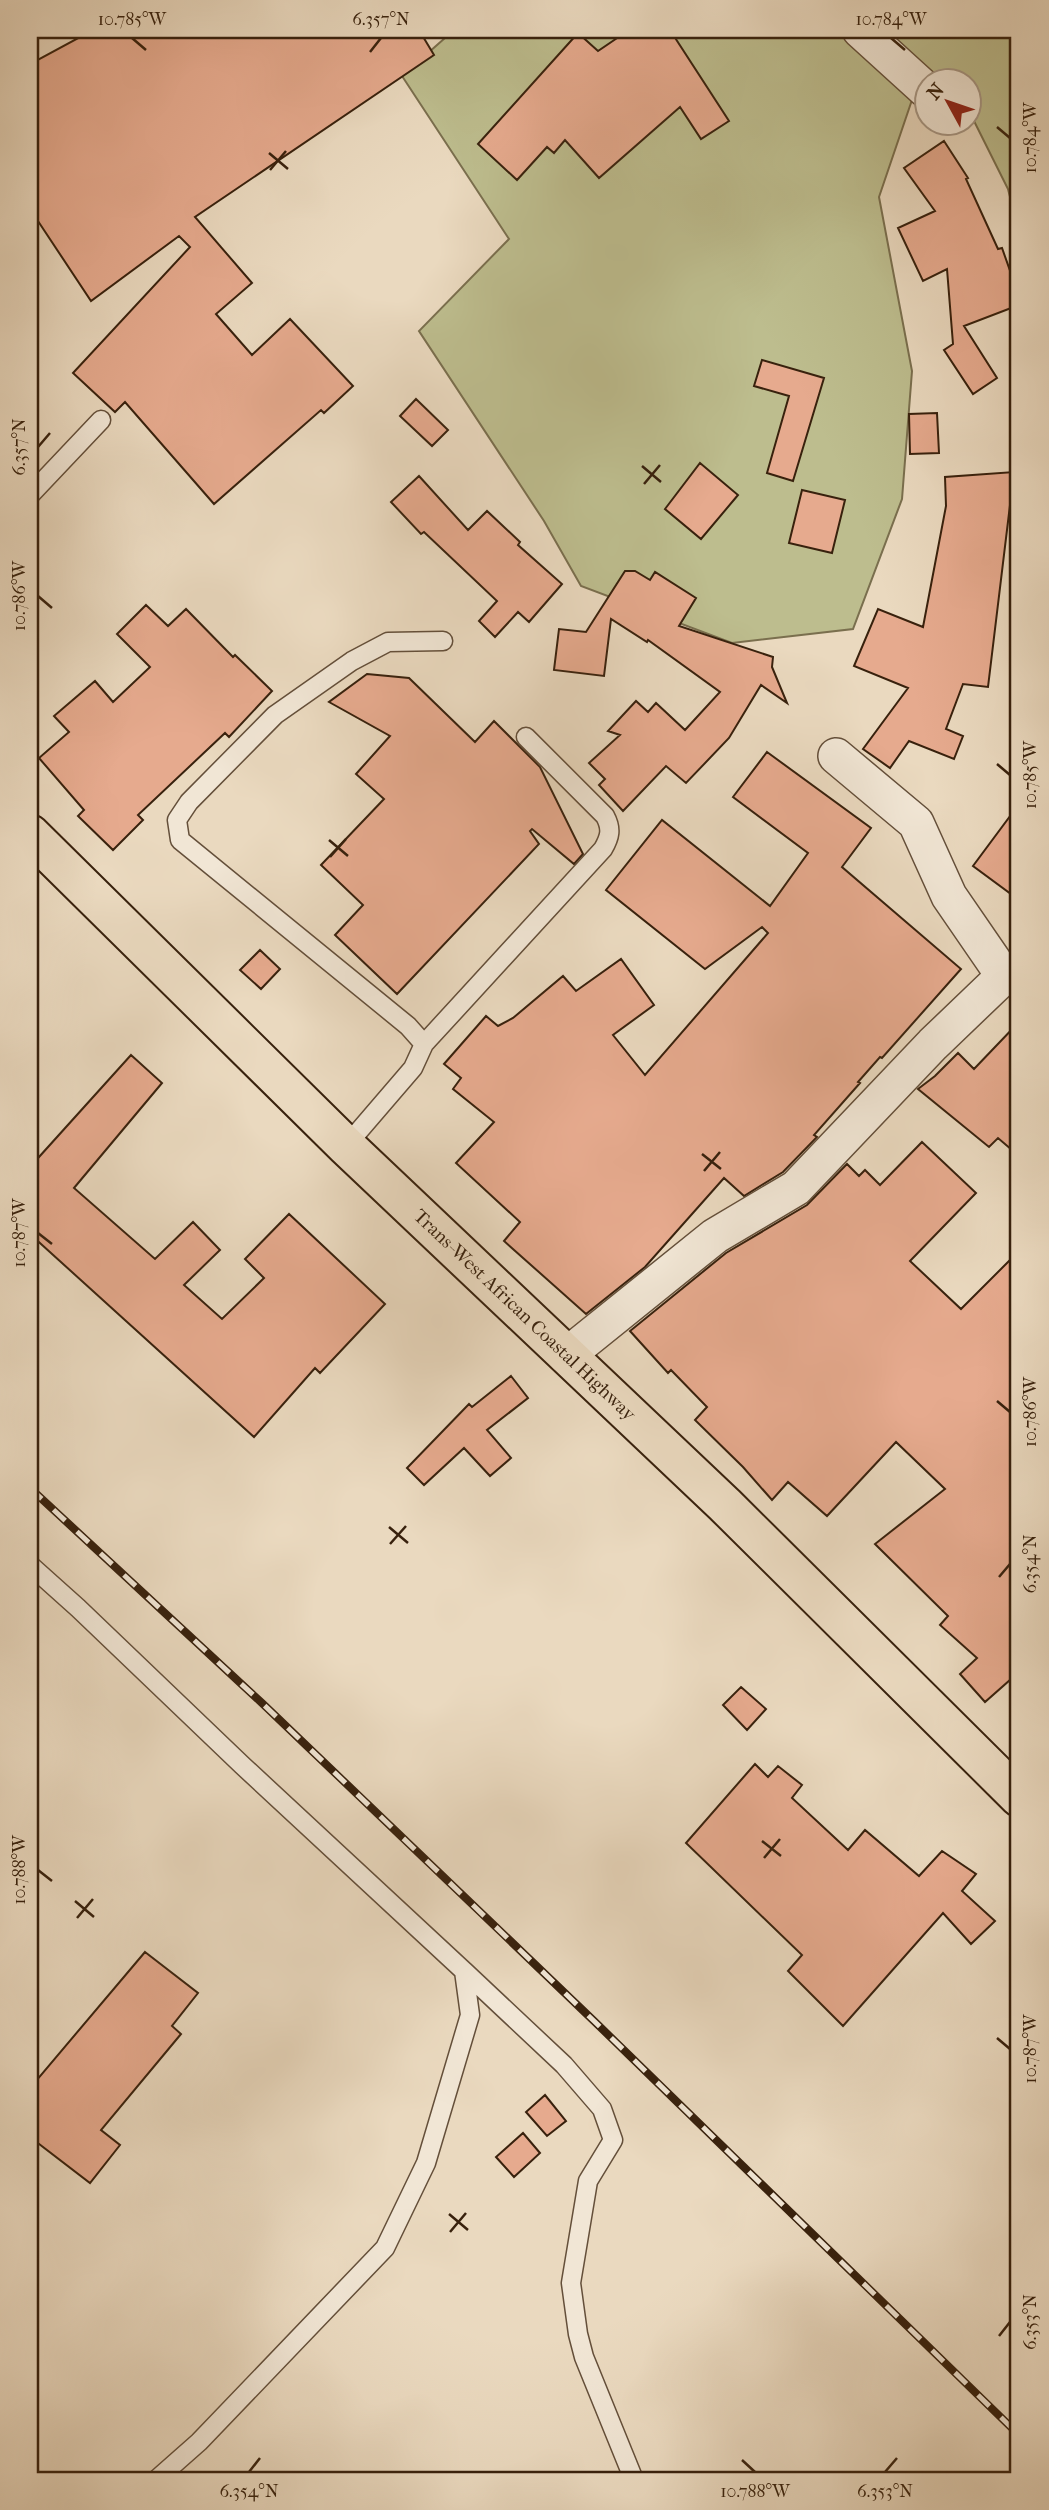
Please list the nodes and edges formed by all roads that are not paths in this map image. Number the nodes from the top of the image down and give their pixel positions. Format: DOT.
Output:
graph roads {
  1 [pos="860,30"];
  2 [pos="912,77"];
  3 [pos="101,420"];
  4 [pos="30,495"];
  5 [pos="443,641"];
  6 [pos="526,737"];
  7 [pos="836,756"];
  8 [pos="30,834"];
  9 [pos="1012,972"];
  10 [pos="424,1044"];
  11 [pos="346,1146"];
  12 [pos="566,1356"];
  13 [pos="30,1565"];
  14 [pos="1015,1784"];
  15 [pos="464,1971"];
  16 [pos="156,2480"];
  17 [pos="634,2480"];
  1 -- 2 [label="street"];
  3 -- 4 [label="lane"];
  5 -- 10 [label="lane"];
  6 -- 10 [label="lane"];
  7 -- 9 [label="street"];
  8 -- 11 [label="highway, Trans-West African Coastal Highway"];
  9 -- 12 [label="street"];
  10 -- 11 [label="lane"];
  11 -- 12 [label="highway, Trans-West African Coastal Highway"];
  12 -- 14 [label="highway, Trans-West African Coastal Highway"];
  13 -- 15 [label="lane"];
  15 -- 16 [label="lane"];
  15 -- 17 [label="lane"];
}
